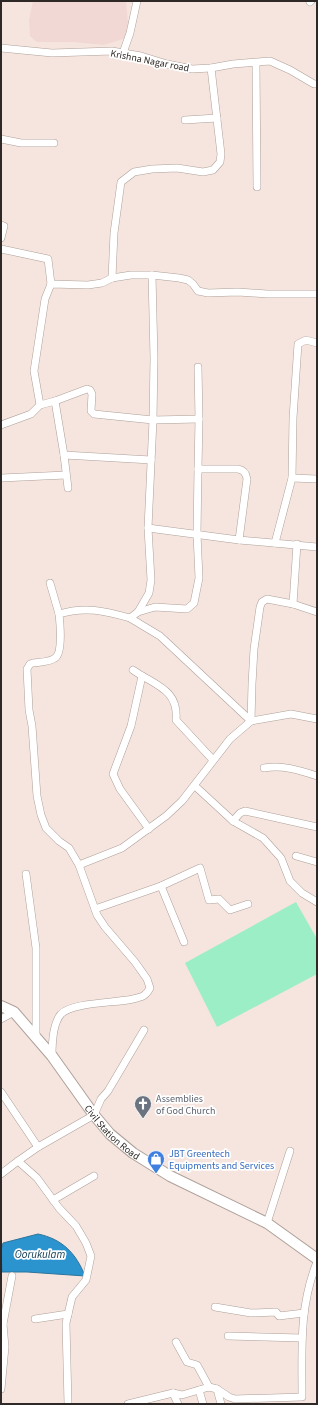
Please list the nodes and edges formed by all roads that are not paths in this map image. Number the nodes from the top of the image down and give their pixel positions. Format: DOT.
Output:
graph roads {
  1 [pos="137,1"];
  2 [pos="1,48"];
  3 [pos="123,53"];
  4 [pos="256,63"];
  5 [pos="211,68"];
  6 [pos="317,84"];
  7 [pos="217,118"];
  8 [pos="185,120"];
  9 [pos="1,140"];
  10 [pos="54,143"];
  11 [pos="257,187"];
  12 [pos="1,225"];
  13 [pos="1,238"];
  14 [pos="1,249"];
  15 [pos="152,275"];
  16 [pos="112,278"];
  17 [pos="51,284"];
  18 [pos="317,294"];
  19 [pos="317,343"];
  20 [pos="198,367"];
  21 [pos="56,402"];
  22 [pos="40,406"];
  23 [pos="199,419"];
  24 [pos="153,420"];
  25 [pos="1,425"];
  26 [pos="64,455"];
  27 [pos="151,460"];
  28 [pos="198,469"];
  29 [pos="66,475"];
  30 [pos="1,478"];
  31 [pos="292,478"];
  32 [pos="317,479"];
  33 [pos="68,488"];
  34 [pos="148,528"];
  35 [pos="197,534"];
  36 [pos="239,540"];
  37 [pos="275,543"];
  38 [pos="297,544"];
  39 [pos="317,547"];
  40 [pos="50,583"];
  41 [pos="293,604"];
  42 [pos="138,612"];
  43 [pos="317,612"];
  44 [pos="60,614"];
  45 [pos="130,618"];
  46 [pos="133,670"];
  47 [pos="142,676"];
  48 [pos="317,719"];
  49 [pos="252,722"];
  50 [pos="213,760"];
  51 [pos="264,768"];
  52 [pos="317,776"];
  53 [pos="195,786"];
  54 [pos="233,821"];
  55 [pos="317,827"];
  56 [pos="149,829"];
  57 [pos="296,856"];
  58 [pos="317,862"];
  59 [pos="79,865"];
  60 [pos="26,874"];
  61 [pos="161,886"];
  62 [pos="317,902"];
  63 [pos="248,904"];
  64 [pos="95,909"];
  65 [pos="184,942"];
  66 [pos="1,1006"];
  67 [pos="14,1012"];
  68 [pos="1,1019"];
  69 [pos="144,1030"];
  70 [pos="36,1038"];
  71 [pos="52,1056"];
  72 [pos="1,1092"];
  73 [pos="94,1115"];
  74 [pos="38,1147"];
  75 [pos="290,1151"];
  76 [pos="18,1162"];
  77 [pos="1,1174"];
  78 [pos="94,1176"];
  79 [pos="53,1200"];
  80 [pos="267,1223"];
  81 [pos="317,1260"];
  82 [pos="12,1276"];
  83 [pos="215,1307"];
  84 [pos="304,1313"];
  85 [pos="68,1314"];
  86 [pos="35,1319"];
  87 [pos="2,1323"];
  88 [pos="228,1336"];
  89 [pos="302,1338"];
  90 [pos="176,1342"];
  91 [pos="3,1346"];
  92 [pos="209,1387"];
  93 [pos="1,1389"];
  94 [pos="217,1389"];
  95 [pos="199,1390"];
  96 [pos="173,1393"];
  97 [pos="253,1401"];
  98 [pos="303,1401"];
  99 [pos="68,1404"];
  100 [pos="128,1404"];
  101 [pos="178,1404"];
  102 [pos="203,1404"];
  103 [pos="221,1404"];
  1 -- 3 [label="street"];
  2 -- 3 [label="street, Krishna Nagar road"];
  3 -- 5 [label="street, Krishna Nagar road"];
  4 -- 5 [label="street, Krishna Nagar road"];
  4 -- 6 [label="street, Krishna Nagar road"];
  4 -- 11 [label="street"];
  5 -- 7 [label="street"];
  7 -- 8 [label="street"];
  7 -- 16 [label="street"];
  9 -- 10 [label="street"];
  12 -- 13 [label="street"];
  14 -- 17 [label="street"];
  15 -- 16 [label="street"];
  15 -- 18 [label="street"];
  15 -- 24 [label="street"];
  16 -- 17 [label="street"];
  17 -- 22 [label="street"];
  19 -- 31 [label="street"];
  20 -- 23 [label="street"];
  21 -- 22 [label="street"];
  21 -- 24 [label="street"];
  21 -- 26 [label="street"];
  22 -- 25 [label="street"];
  23 -- 24 [label="street"];
  23 -- 28 [label="street"];
  24 -- 27 [label="street"];
  26 -- 27 [label="street"];
  26 -- 29 [label="street"];
  27 -- 34 [label="street"];
  28 -- 35 [label="street"];
  28 -- 36 [label="street"];
  29 -- 30 [label="street"];
  29 -- 33 [label="street"];
  31 -- 32 [label="street"];
  31 -- 37 [label="street"];
  34 -- 35 [label="street"];
  34 -- 42 [label="street"];
  35 -- 36 [label="street"];
  35 -- 42 [label="street"];
  36 -- 37 [label="street"];
  37 -- 38 [label="street"];
  38 -- 39 [label="street"];
  38 -- 41 [label="street"];
  40 -- 44 [label="street"];
  41 -- 43 [label="street"];
  41 -- 49 [label="street"];
  42 -- 45 [label="street"];
  44 -- 45 [label="street"];
  44 -- 59 [label="street"];
  45 -- 49 [label="street"];
  46 -- 47 [label="street"];
  47 -- 50 [label="street"];
  47 -- 56 [label="street"];
  48 -- 49 [label="street"];
  49 -- 50 [label="street"];
  50 -- 53 [label="street"];
  51 -- 52 [label="street"];
  53 -- 54 [label="street"];
  53 -- 56 [label="street"];
  54 -- 55 [label="street"];
  54 -- 62 [label="street"];
  56 -- 59 [label="street"];
  57 -- 58 [label="street"];
  59 -- 64 [label="street"];
  60 -- 70 [label="street"];
  61 -- 63 [label="street"];
  61 -- 64 [label="street"];
  61 -- 65 [label="street"];
  64 -- 71 [label="street"];
  66 -- 67 [label="main road, Civil Station Road"];
  67 -- 68 [label="street"];
  67 -- 70 [label="main road, Civil Station Road"];
  69 -- 73 [label="street"];
  70 -- 71 [label="main road, Civil Station Road"];
  71 -- 73 [label="main road, Civil Station Road"];
  72 -- 74 [label="street"];
  73 -- 74 [label="street"];
  73 -- 80 [label="main road, Civil Station Road"];
  74 -- 76 [label="street"];
  75 -- 80 [label="street"];
  76 -- 77 [label="street"];
  76 -- 79 [label="street"];
  78 -- 79 [label="street"];
  79 -- 85 [label="street"];
  80 -- 81 [label="main road, Civil Station Road"];
  81 -- 84 [label="street"];
  82 -- 87 [label="street"];
  83 -- 84 [label="street"];
  84 -- 89 [label="street"];
  85 -- 86 [label="street"];
  85 -- 99 [label="street"];
  87 -- 91 [label="street"];
  88 -- 89 [label="street"];
  89 -- 98 [label="street"];
  90 -- 92 [label="street"];
  91 -- 93 [label="street"];
  92 -- 94 [label="street"];
  92 -- 95 [label="street"];
  94 -- 97 [label="street"];
  94 -- 103 [label="street"];
  95 -- 96 [label="street"];
  95 -- 102 [label="street"];
  96 -- 100 [label="street"];
  96 -- 101 [label="street"];
  97 -- 98 [label="street"];
}
